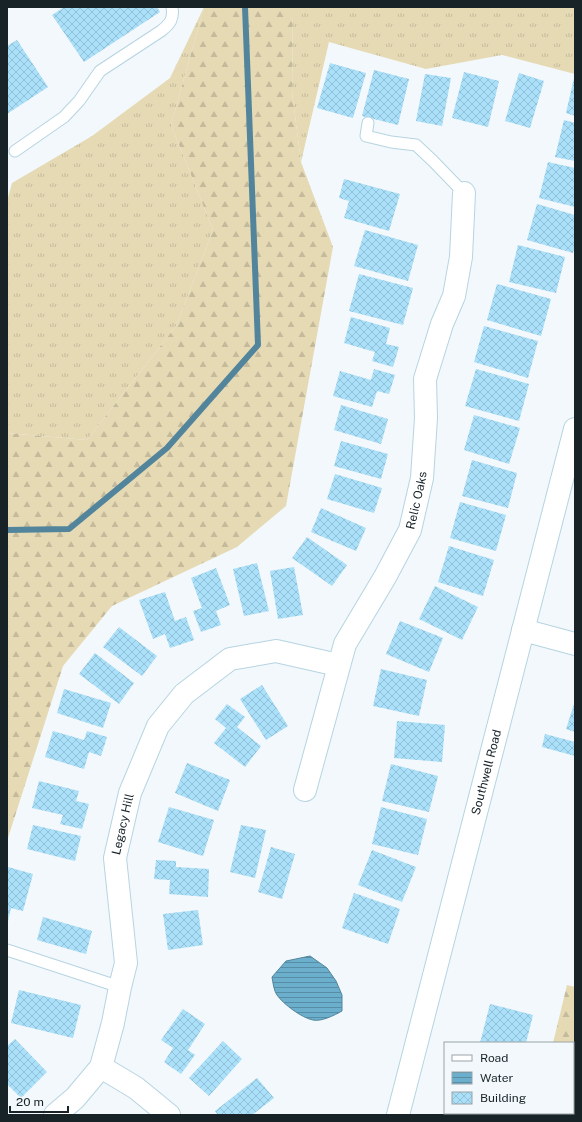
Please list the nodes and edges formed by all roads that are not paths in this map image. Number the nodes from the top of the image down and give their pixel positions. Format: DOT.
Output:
graph roads {
  1 [pos="172,7"];
  2 [pos="368,122"];
  3 [pos="15,151"];
  4 [pos="464,193"];
  5 [pos="575,429"];
  6 [pos="523,630"];
  7 [pos="575,644"];
  8 [pos="338,665"];
  9 [pos="305,790"];
  10 [pos="7,950"];
  11 [pos="120,987"];
  12 [pos="101,1068"];
  13 [pos="55,1115"];
  14 [pos="169,1115"];
  15 [pos="398,1115"];
  1 -- 3 [label="lane"];
  2 -- 4 [label="lane"];
  4 -- 8 [label="street, Relic Oaks"];
  5 -- 6 [label="street, Southwell Road"];
  6 -- 7 [label="street"];
  6 -- 15 [label="street, Southwell Road"];
  8 -- 9 [label="street, Relic Oaks"];
  8 -- 11 [label="street, Legacy Hill"];
  10 -- 11 [label="lane"];
  11 -- 12 [label="street, Legacy Hill"];
  12 -- 13 [label="street, Legacy Hill"];
  12 -- 14 [label="street"];
}
